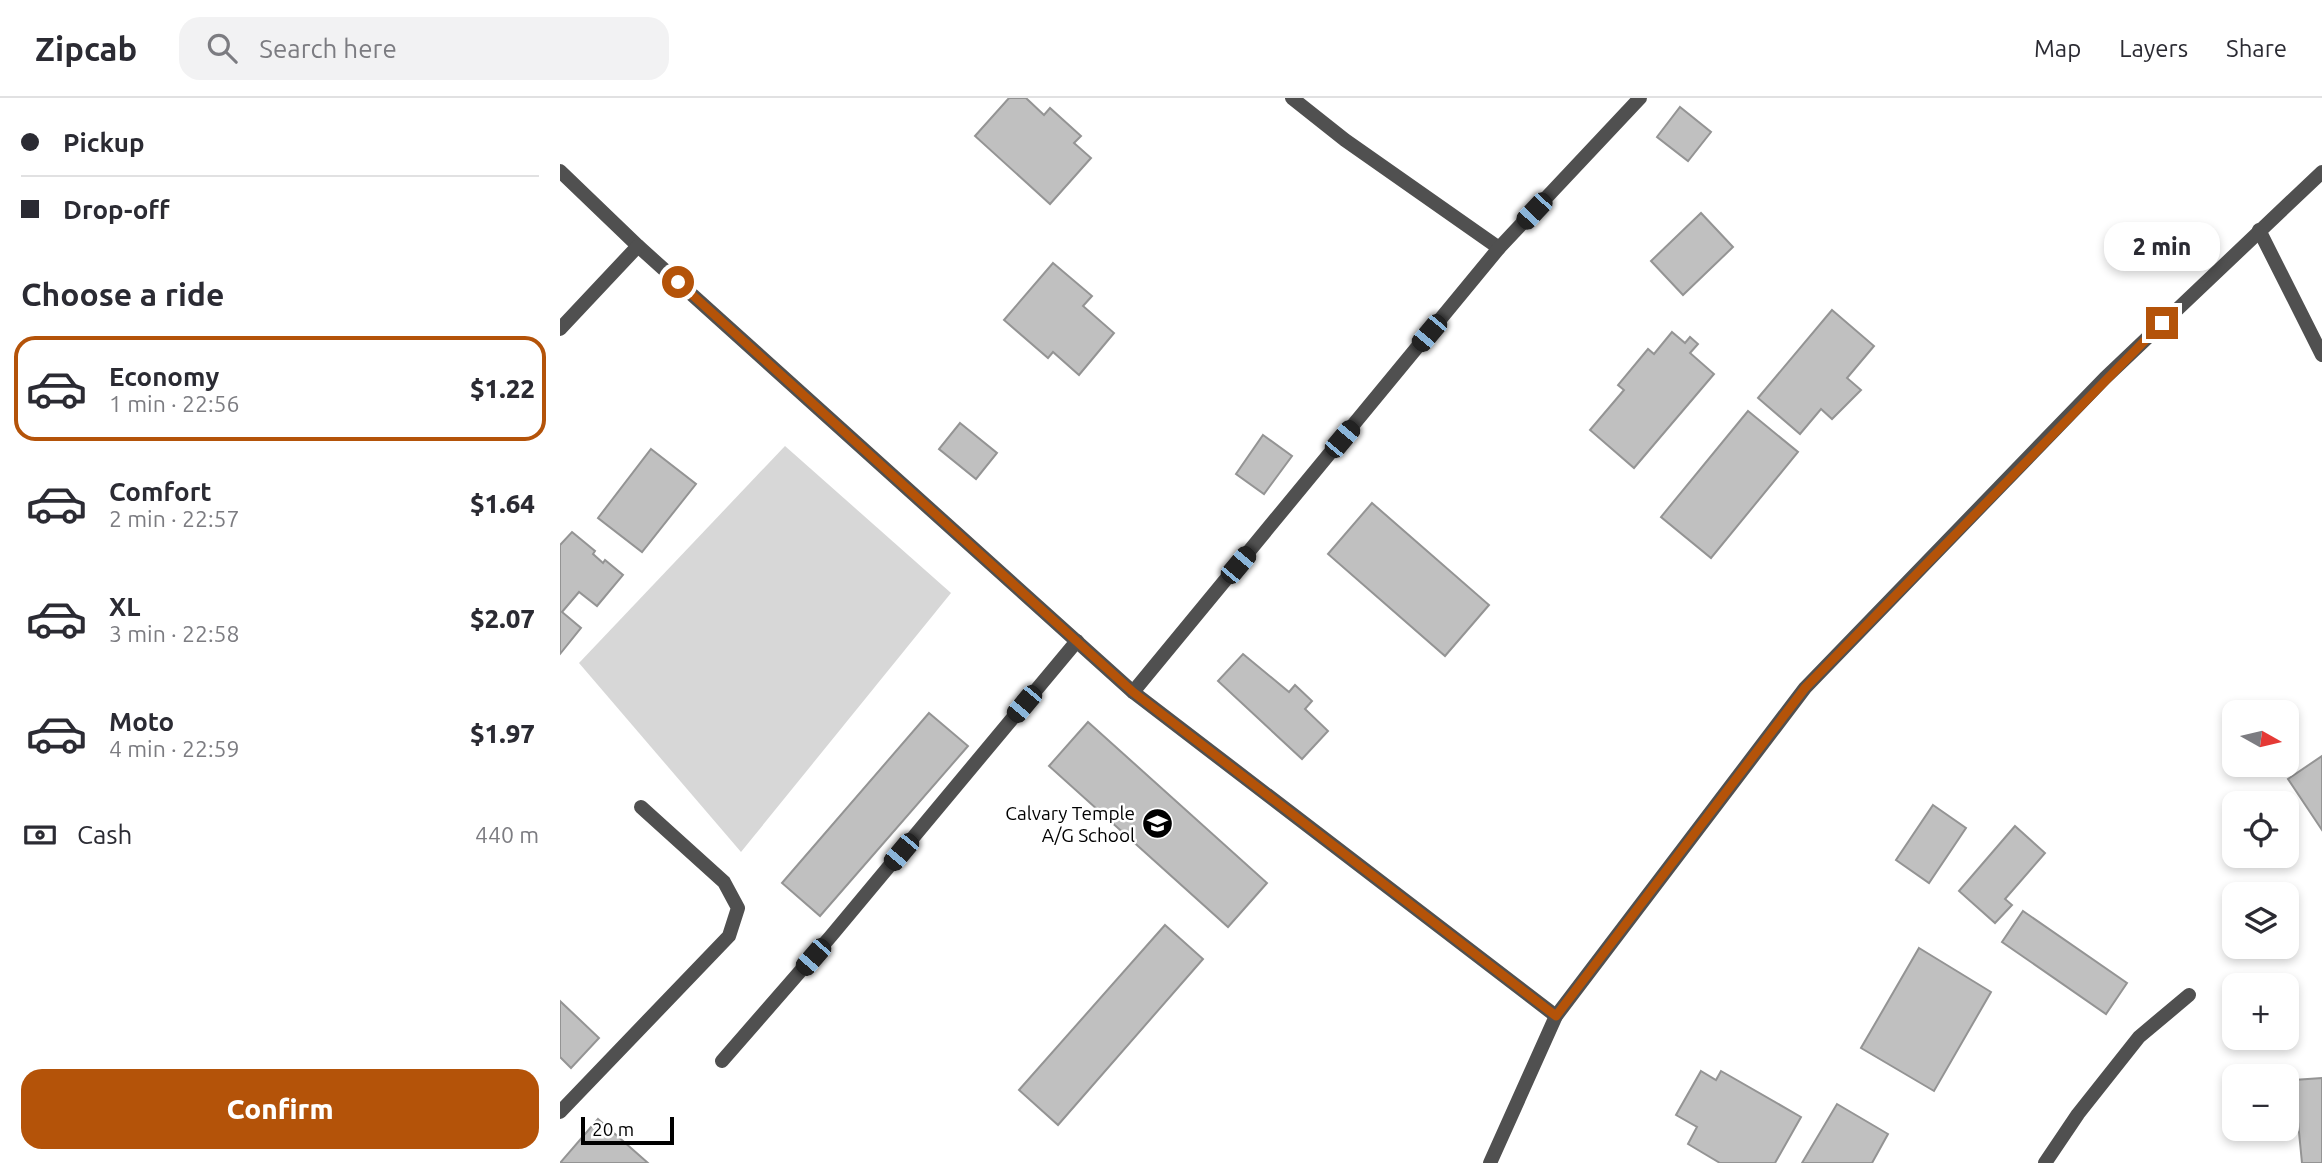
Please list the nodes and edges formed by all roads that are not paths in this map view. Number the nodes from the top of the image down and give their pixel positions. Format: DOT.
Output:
graph roads {
  1 [pos="1293,98"];
  2 [pos="1640,98"];
  3 [pos="560,171"];
  4 [pos="2322,172"];
  5 [pos="2259,230"];
  6 [pos="638,246"];
  7 [pos="1499,248"];
  8 [pos="560,329"];
  9 [pos="2322,355"];
  10 [pos="1077,641"];
  11 [pos="1133,692"];
  12 [pos="641,807"];
  13 [pos="2189,995"];
  14 [pos="1556,1016"];
  15 [pos="722,1060"];
  16 [pos="560,1112"];
  17 [pos="1490,1163"];
  18 [pos="2045,1163"];
  1 -- 7 [label="street"];
  2 -- 7 [label="street"];
  3 -- 6 [label="street"];
  4 -- 5 [label="street"];
  5 -- 9 [label="street"];
  5 -- 14 [label="street"];
  6 -- 8 [label="street"];
  6 -- 10 [label="street"];
  7 -- 11 [label="street"];
  10 -- 11 [label="street"];
  10 -- 15 [label="street"];
  11 -- 14 [label="street"];
  12 -- 16 [label="street"];
  13 -- 18 [label="street"];
  14 -- 17 [label="street"];
}
